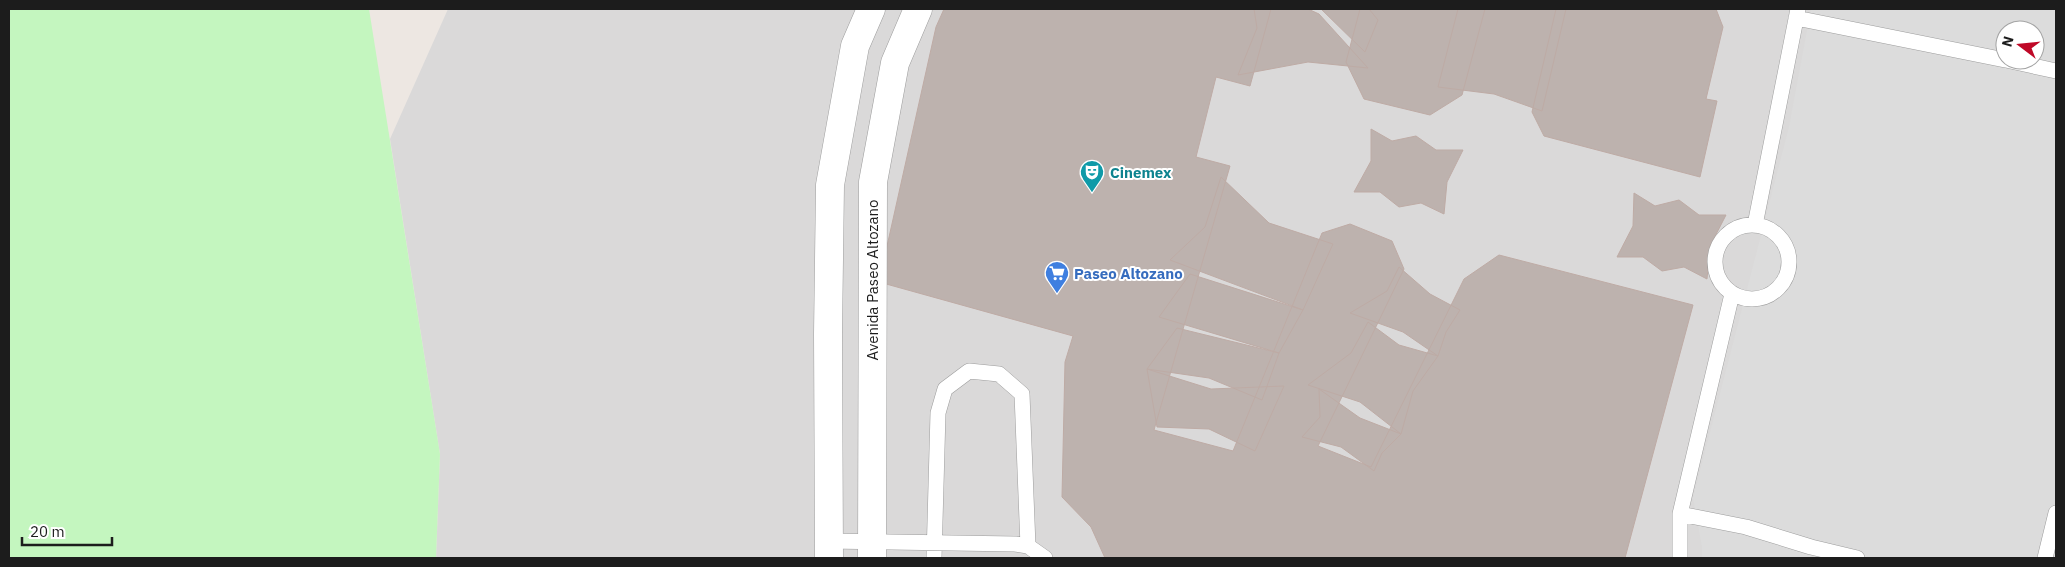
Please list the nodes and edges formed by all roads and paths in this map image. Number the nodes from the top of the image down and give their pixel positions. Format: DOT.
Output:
graph roads {
  1 [pos="871,9"];
  2 [pos="918,9"];
  3 [pos="1797,13"];
  4 [pos="1995,58"];
  5 [pos="1754,225"];
  6 [pos="1732,294"];
  7 [pos="1680,514"];
  8 [pos="2056,514"];
  9 [pos="934,542"];
  10 [pos="1028,546"];
  11 [pos="829,550"];
  12 [pos="872,550"];
  13 [pos="2049,555"];
  14 [pos="934,558"];
  15 [pos="1045,558"];
  16 [pos="1680,558"];
  17 [pos="1857,558"];
  1 -- 11 [label="street"];
  2 -- 12 [label="street, Avenida Paseo Altozano"];
  3 -- 4 [label="lane"];
  3 -- 5 [label="lane"];
  5 -- 6 [label="lane"];
  5 -- 6 [label="lane"];
  6 -- 7 [label="lane"];
  7 -- 16 [label="lane"];
  7 -- 17 [label="lane"];
  8 -- 13 [label="lane"];
  9 -- 10 [label="lane"];
  9 -- 10 [label="lane"];
  9 -- 12 [label="lane"];
  9 -- 14 [label="lane"];
  10 -- 15 [label="lane"];
  11 -- 12 [label="lane"];
}
